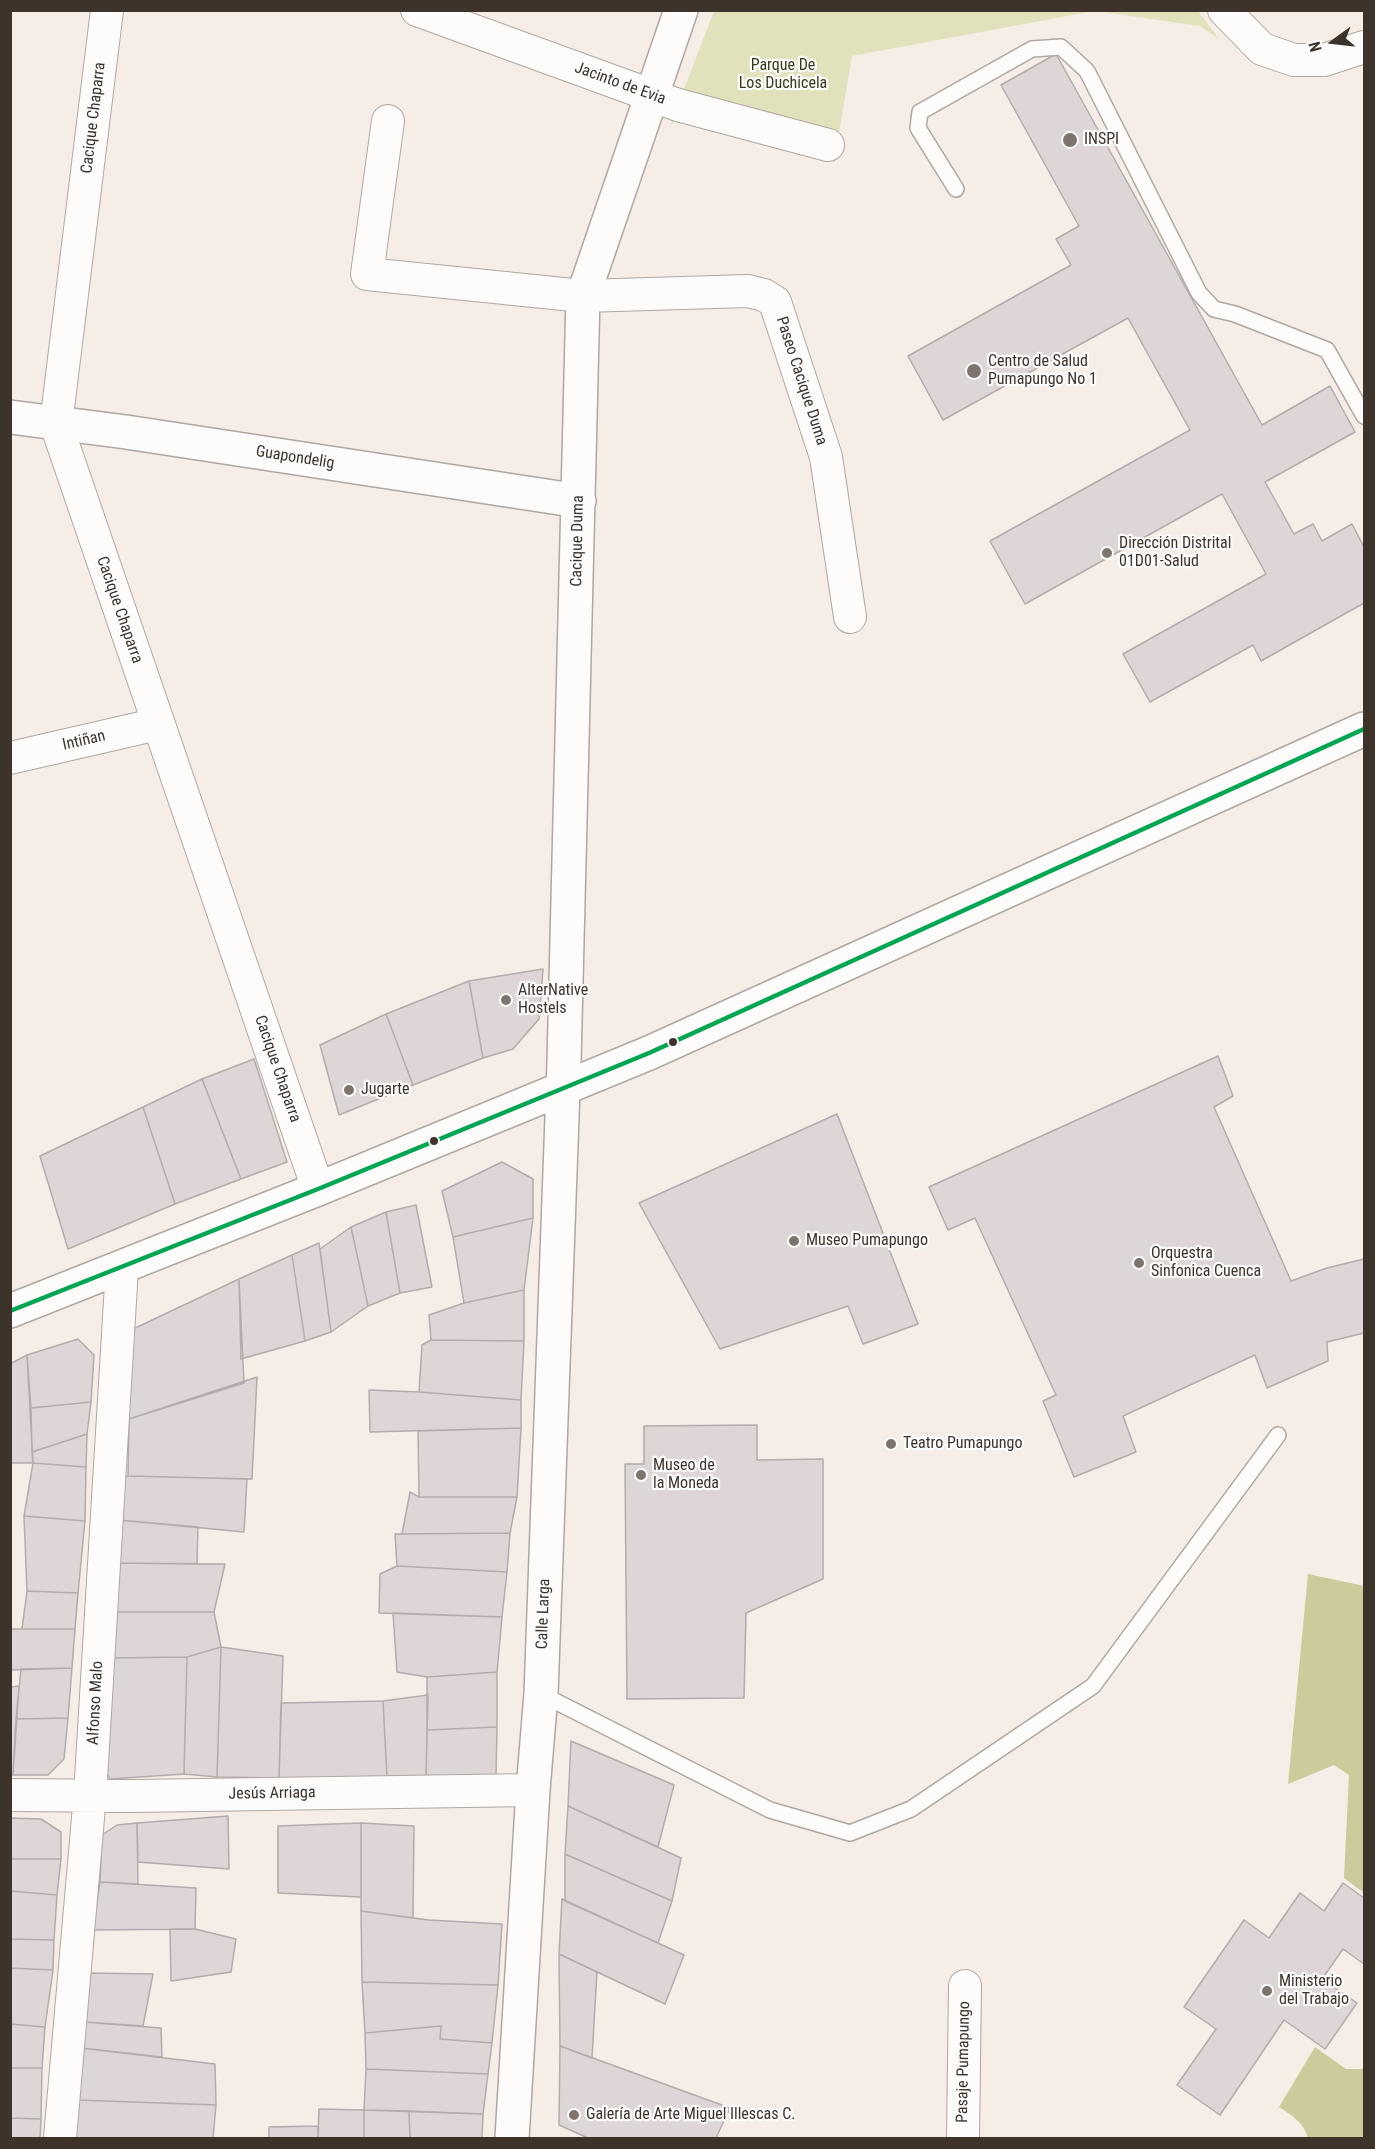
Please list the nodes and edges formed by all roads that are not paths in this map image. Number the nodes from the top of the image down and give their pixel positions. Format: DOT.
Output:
graph roads {
  1 [pos="107,10"];
  2 [pos="417,10"];
  3 [pos="681,10"];
  4 [pos="1224,10"];
  5 [pos="1365,47"];
  6 [pos="652,96"];
  7 [pos="388,121"];
  8 [pos="828,145"];
  9 [pos="956,189"];
  10 [pos="583,296"];
  11 [pos="1365,416"];
  12 [pos="10,417"];
  13 [pos="56,424"];
  14 [pos="579,501"];
  15 [pos="850,617"];
  16 [pos="158,724"];
  17 [pos="1365,729"];
  18 [pos="10,758"];
  19 [pos="563,1088"];
  20 [pos="318,1189"];
  21 [pos="122,1268"];
  22 [pos="10,1311"];
  23 [pos="1278,1435"];
  24 [pos="541,1694"];
  25 [pos="532,1790"];
  26 [pos="10,1795"];
  27 [pos="90,1795"];
  28 [pos="965,1986"];
  29 [pos="60,2139"];
  30 [pos="512,2139"];
  31 [pos="963,2139"];
  1 -- 13 [label="street, Cacique Chaparra"];
  2 -- 6 [label="street, Jacinto de Evia"];
  3 -- 6 [label="street, Cacique Duma"];
  4 -- 5 [label="street"];
  6 -- 8 [label="street, Jacinto de Evia"];
  6 -- 10 [label="street, Cacique Duma"];
  7 -- 10 [label="street, Paseo Cacique Duma"];
  9 -- 11 [label="lane"];
  10 -- 14 [label="street, Cacique Duma"];
  10 -- 15 [label="street, Paseo Cacique Duma"];
  12 -- 13 [label="street, Guapondelig"];
  13 -- 14 [label="street, Guapondelig"];
  13 -- 16 [label="street, Cacique Chaparra"];
  14 -- 19 [label="street, Cacique Duma"];
  16 -- 18 [label="street, Intiñan"];
  16 -- 20 [label="street, Cacique Chaparra"];
  17 -- 19 [label="street"];
  19 -- 20 [label="street"];
  19 -- 24 [label="street, Calle Larga"];
  20 -- 21 [label="street"];
  21 -- 22 [label="street"];
  21 -- 27 [label="street, Alfonso Malo"];
  23 -- 24 [label="lane"];
  24 -- 25 [label="street, Calle Larga"];
  25 -- 27 [label="street, Jesús Arriaga"];
  25 -- 30 [label="street, Calle Larga"];
  26 -- 27 [label="street, Jesús Arriaga"];
  27 -- 29 [label="street, Alfonso Malo"];
  28 -- 31 [label="street, Pasaje Pumapungo"];
}
